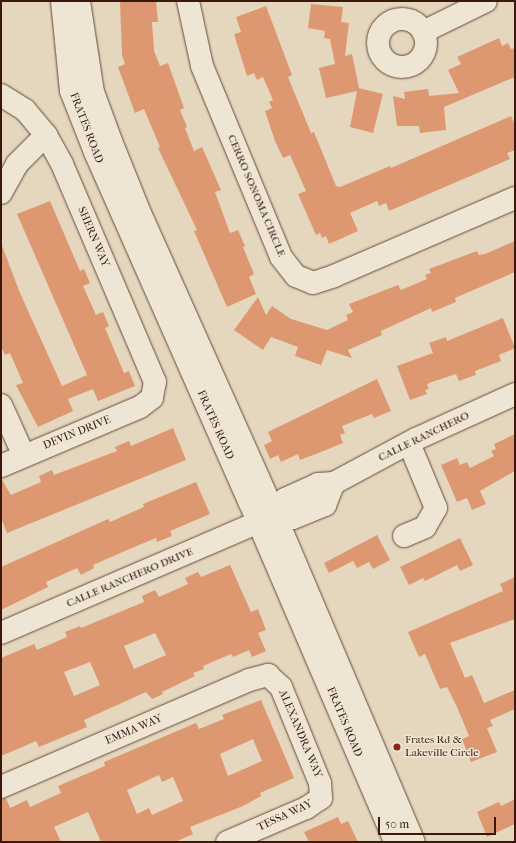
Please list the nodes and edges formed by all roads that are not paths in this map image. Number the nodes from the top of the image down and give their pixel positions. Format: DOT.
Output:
graph roads {
  1 [pos="62,1"];
  2 [pos="79,1"];
  3 [pos="188,1"];
  4 [pos="478,2"];
  5 [pos="424,32"];
  6 [pos="1,95"];
  7 [pos="46,134"];
  8 [pos="1,193"];
  9 [pos="515,198"];
  10 [pos="515,394"];
  11 [pos="152,398"];
  12 [pos="1,405"];
  13 [pos="409,443"];
  14 [pos="24,456"];
  15 [pos="1,466"];
  16 [pos="266,519"];
  17 [pos="404,536"];
  18 [pos="1,633"];
  19 [pos="268,675"];
  20 [pos="1,787"];
  21 [pos="321,798"];
  22 [pos="227,842"];
  23 [pos="395,842"];
  24 [pos="414,842"];
  1 -- 16 [label="street, FRATES ROAD"];
  2 -- 16 [label="street, FRATES ROAD"];
  3 -- 9 [label="street, CERRO SONOMA CIRCLE"];
  4 -- 5 [label="street"];
  6 -- 7 [label="street, SHERN WAY"];
  7 -- 8 [label="street"];
  7 -- 11 [label="street, SHERN WAY"];
  10 -- 13 [label="street, CALLE RANCHERO"];
  11 -- 14 [label="street, DEVIN DRIVE"];
  12 -- 14 [label="street"];
  13 -- 16 [label="street, CALLE RANCHERO"];
  13 -- 17 [label="street"];
  14 -- 15 [label="street, DEVIN DRIVE"];
  16 -- 18 [label="street, CALLE RANCHERO DRIVE"];
  16 -- 23 [label="street, FRATES ROAD"];
  16 -- 24 [label="street, FRATES ROAD"];
  19 -- 20 [label="street, EMMA WAY"];
  19 -- 21 [label="street, ALEXANDRA WAY"];
  21 -- 22 [label="street, TESSA WAY"];
}
